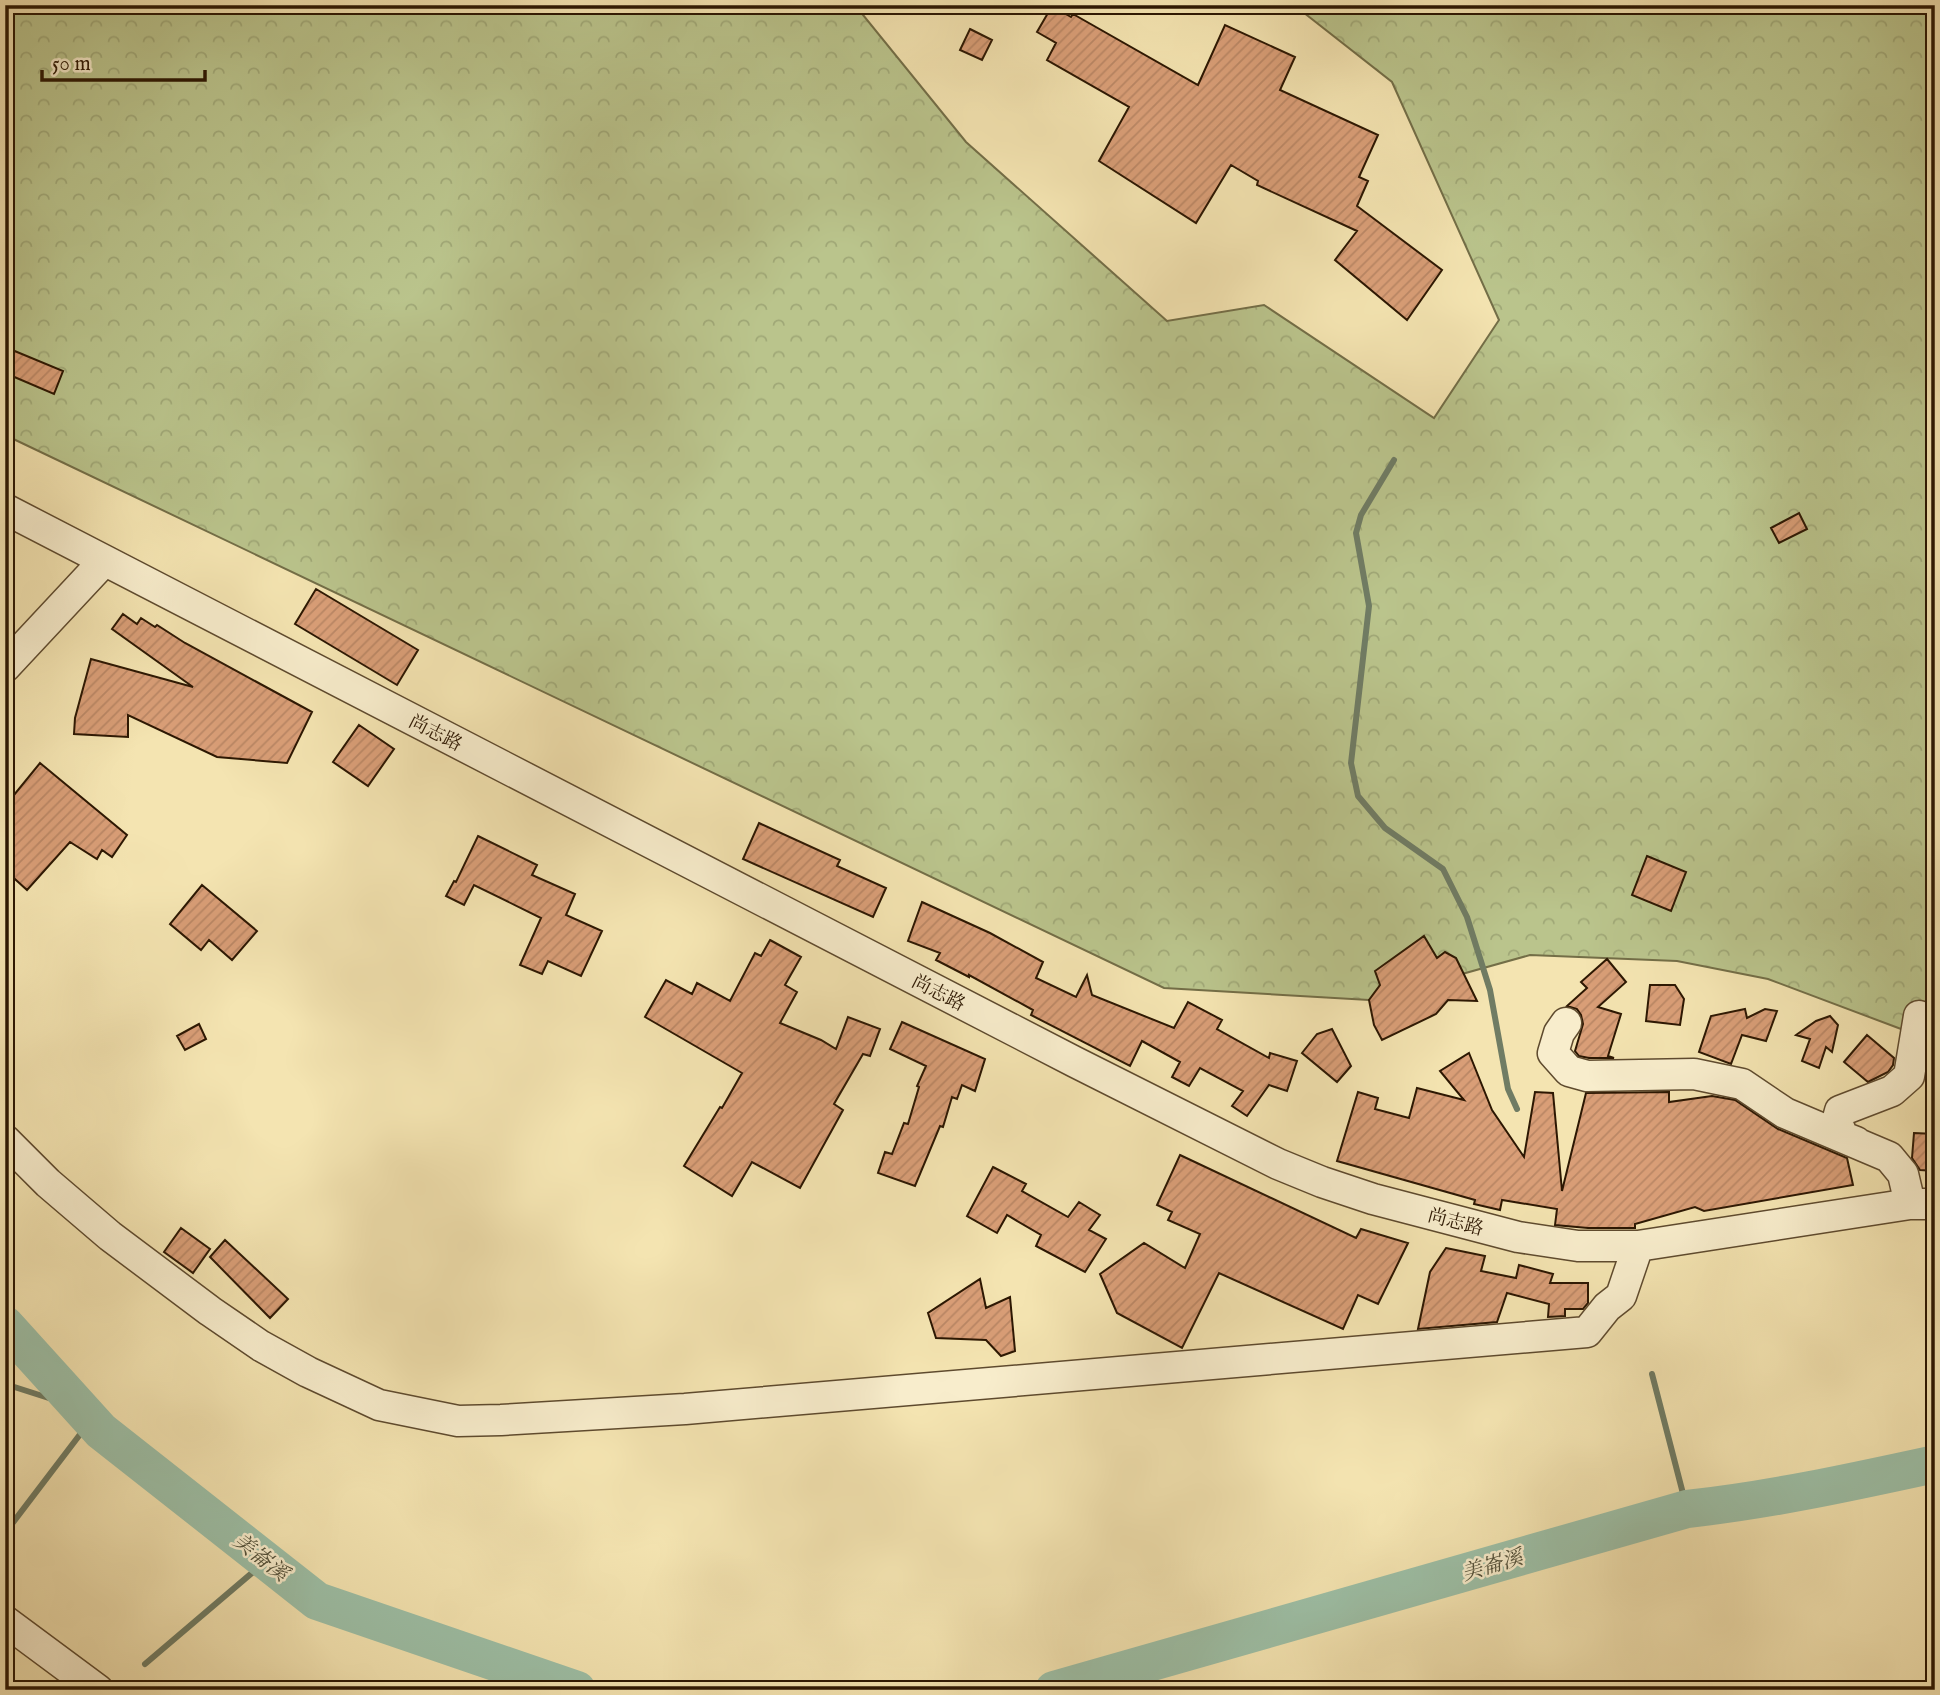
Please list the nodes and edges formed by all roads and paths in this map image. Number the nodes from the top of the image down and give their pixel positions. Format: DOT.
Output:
graph roads {
  1 [pos="5,509"];
  2 [pos="104,561"];
  3 [pos="10,664"];
  4 [pos="1919,1016"];
  5 [pos="1566,1023"];
  6 [pos="1843,1137"];
  7 [pos="5,1140"];
  8 [pos="1922,1204"];
  9 [pos="1638,1246"];
  10 [pos="5,1621"];
  11 [pos="98,1690"];
  1 -- 2 [label="street, 尚志路"];
  2 -- 3 [label="street"];
  2 -- 9 [label="street, 尚志路"];
  4 -- 6 [label="street"];
  5 -- 6 [label="street"];
  6 -- 8 [label="street"];
  7 -- 9 [label="street"];
  8 -- 9 [label="street, 尚志路"];
  10 -- 11 [label="street"];
}
